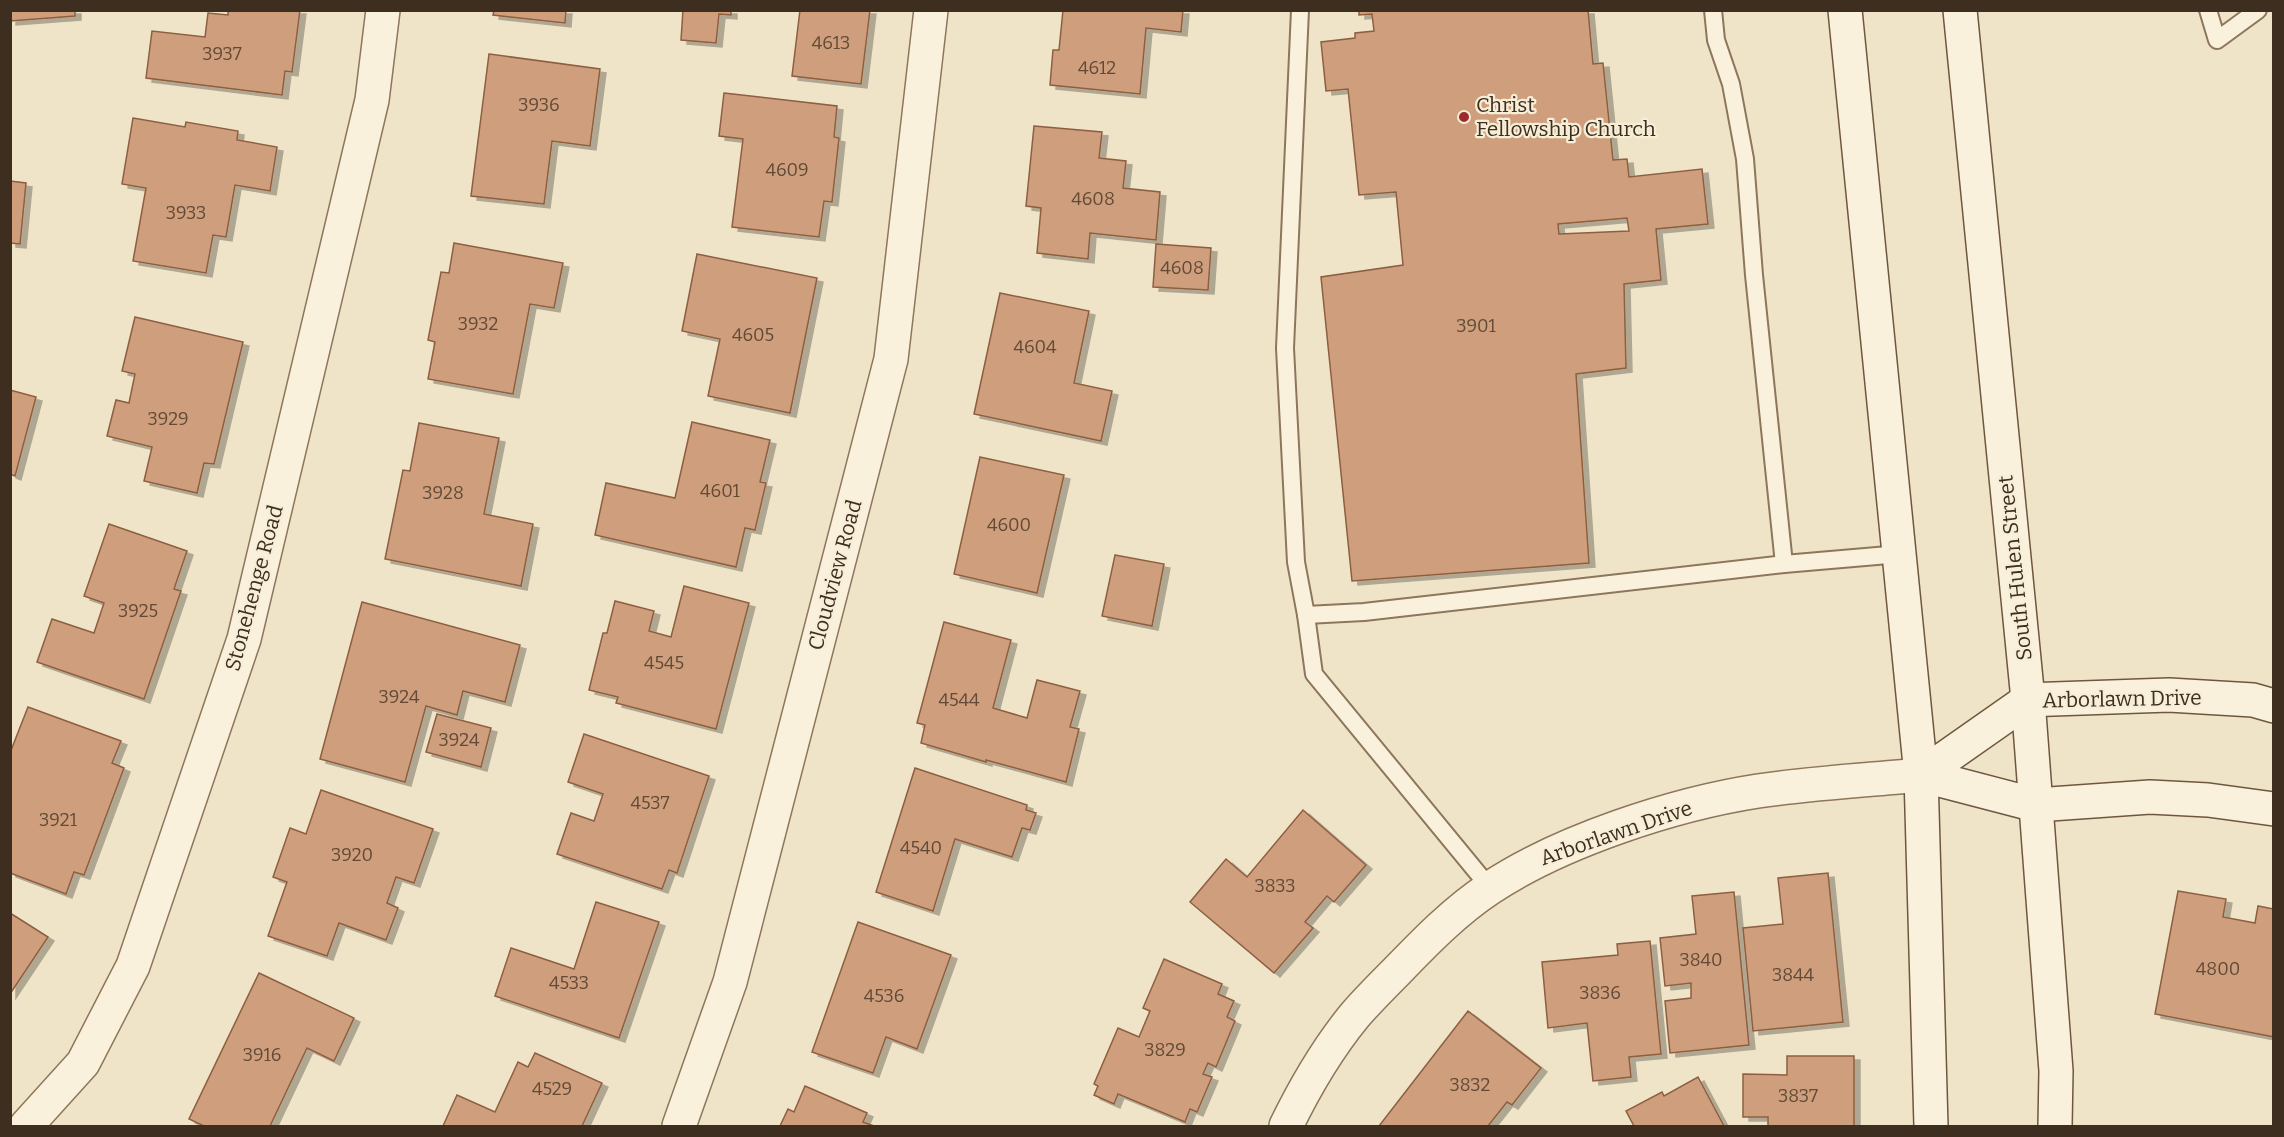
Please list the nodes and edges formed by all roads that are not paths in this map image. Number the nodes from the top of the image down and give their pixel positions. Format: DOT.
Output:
graph roads {
  1 [pos="383,10"];
  2 [pos="932,10"];
  3 [pos="1300,10"];
  4 [pos="1713,10"];
  5 [pos="1845,10"];
  6 [pos="1960,10"];
  7 [pos="2208,10"];
  8 [pos="2258,10"];
  9 [pos="1900,554"];
  10 [pos="1784,564"];
  11 [pos="1306,615"];
  12 [pos="2028,700"];
  13 [pos="2274,706"];
  14 [pos="1921,775"];
  15 [pos="2036,805"];
  16 [pos="2274,809"];
  17 [pos="1490,888"];
  18 [pos="26,1126"];
  19 [pos="679,1126"];
  20 [pos="1286,1126"];
  21 [pos="1931,1126"];
  22 [pos="2055,1126"];
  1 -- 18 [label="street, Stonehenge Road"];
  2 -- 19 [label="street, Cloudview Road"];
  3 -- 11 [label="lane"];
  4 -- 10 [label="lane"];
  5 -- 9 [label="street"];
  6 -- 12 [label="street, South Hulen Street"];
  7 -- 8 [label="lane"];
  9 -- 10 [label="lane"];
  9 -- 14 [label="street"];
  10 -- 11 [label="lane"];
  11 -- 17 [label="lane"];
  12 -- 13 [label="street, Arborlawn Drive"];
  12 -- 14 [label="street, Arborlawn Drive"];
  12 -- 15 [label="street, South Hulen Street"];
  14 -- 15 [label="street, Arborlawn Drive"];
  14 -- 17 [label="street, Arborlawn Drive"];
  14 -- 21 [label="street"];
  15 -- 16 [label="street, Arborlawn Drive"];
  15 -- 22 [label="street, South Hulen Street"];
  17 -- 20 [label="street, Arborlawn Drive"];
}
